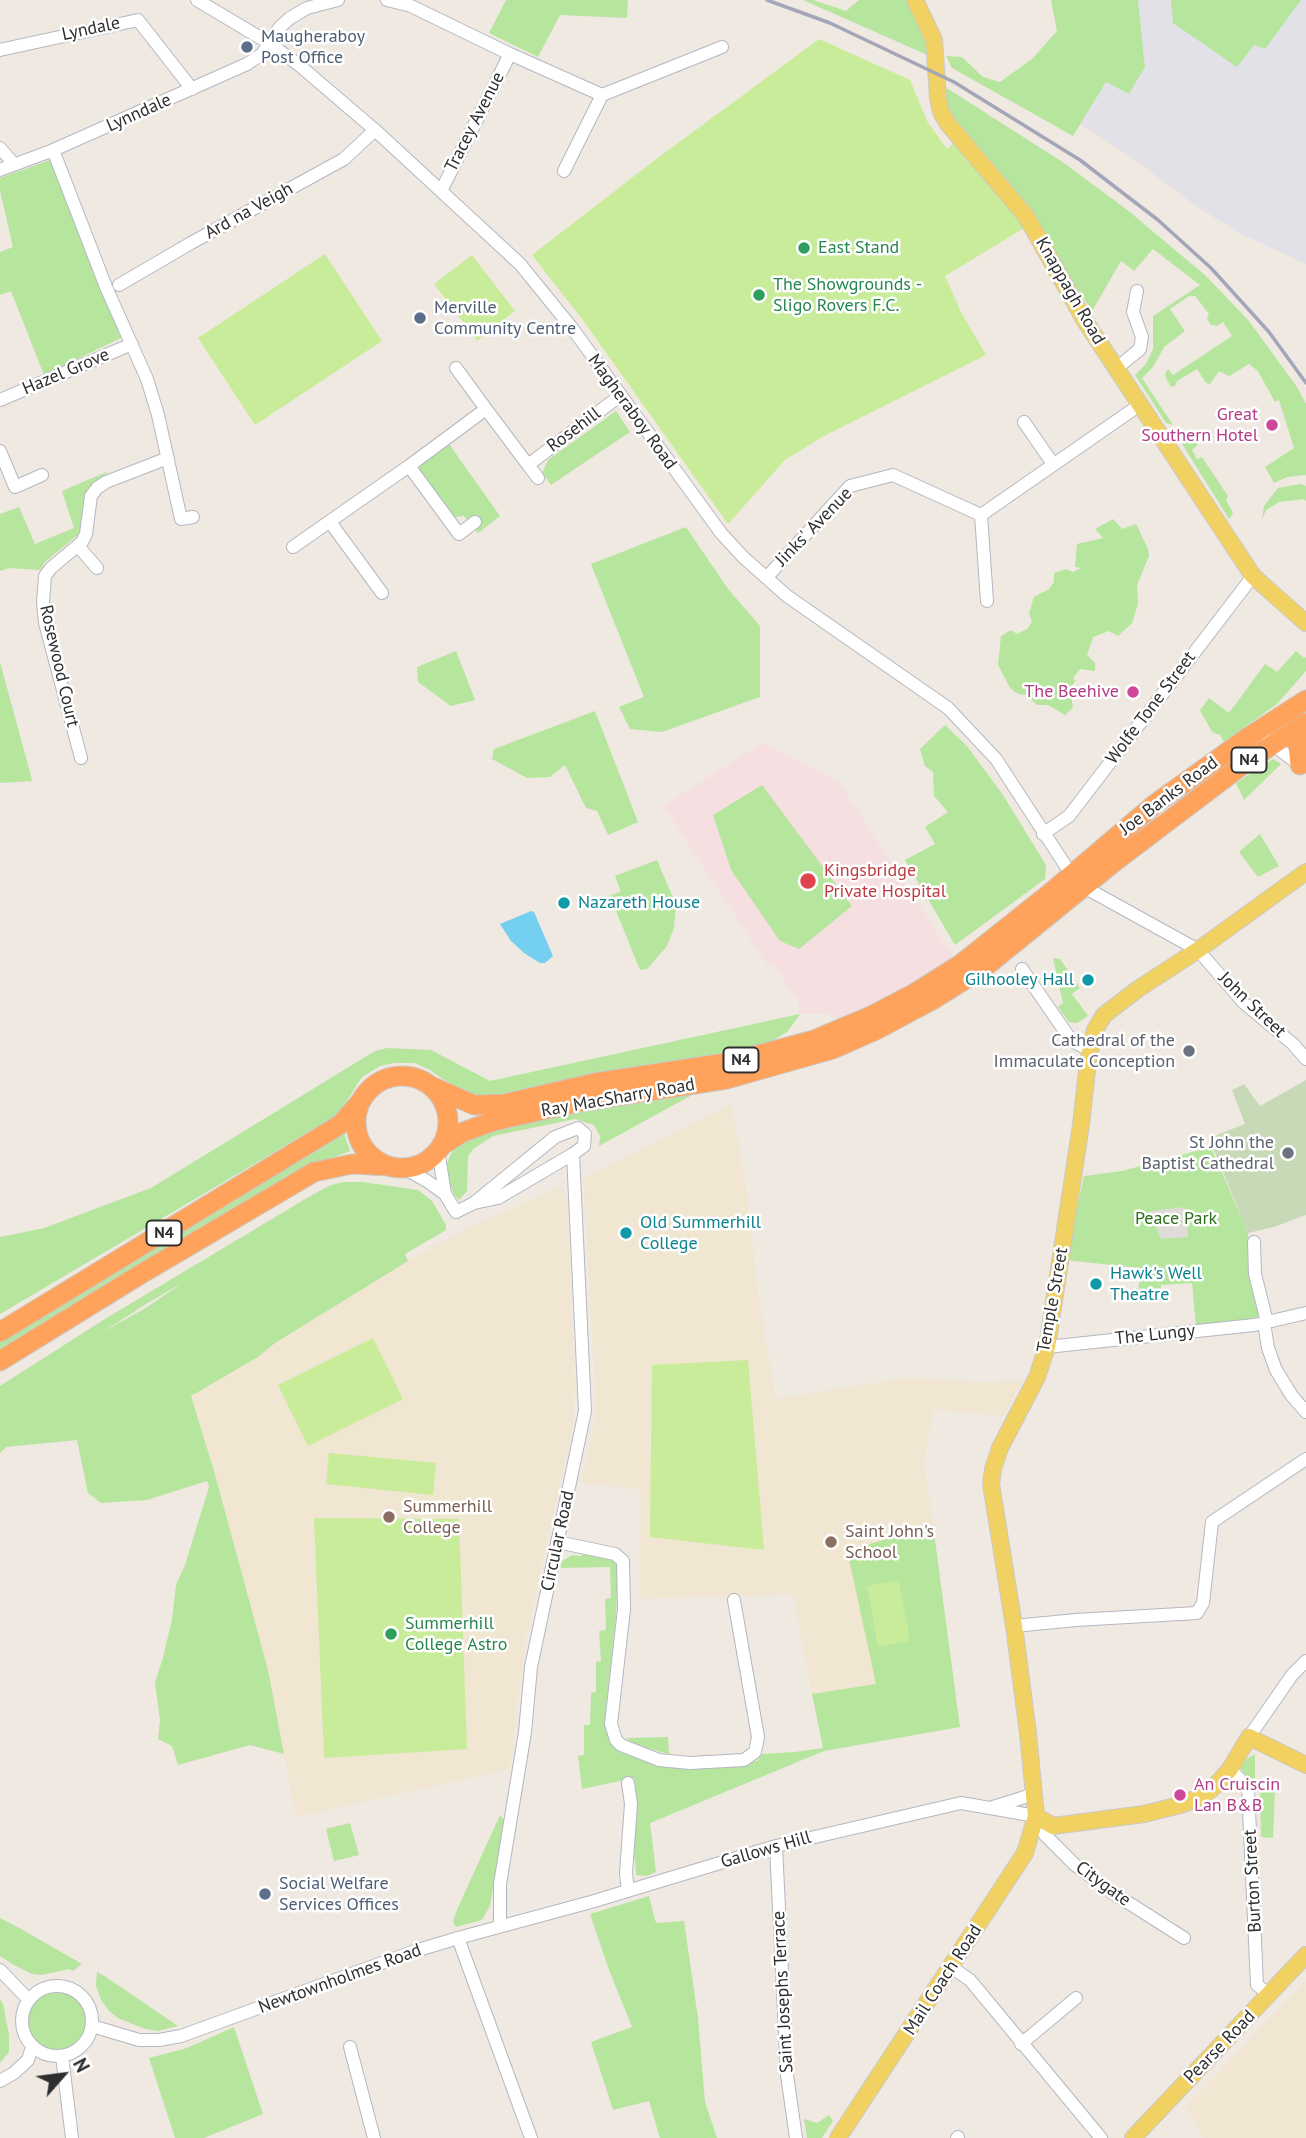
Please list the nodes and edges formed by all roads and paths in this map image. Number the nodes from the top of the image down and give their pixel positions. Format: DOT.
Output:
graph roads {
  1 [pos="197,0"];
  2 [pos="338,0"];
  3 [pos="387,0"];
  4 [pos="915,0"];
  5 [pos="269,43"];
  6 [pos="722,47"];
  7 [pos="0,50"];
  8 [pos="510,54"];
  9 [pos="192,89"];
  10 [pos="602,94"];
  11 [pos="375,130"];
  12 [pos="0,148"];
  13 [pos="53,150"];
  14 [pos="14,164"];
  15 [pos="0,170"];
  16 [pos="564,171"];
  17 [pos="441,191"];
  18 [pos="119,285"];
  19 [pos="1136,291"];
  20 [pos="132,344"];
  21 [pos="456,368"];
  22 [pos="1117,368"];
  23 [pos="621,395"];
  24 [pos="0,400"];
  25 [pos="1141,404"];
  26 [pos="486,409"];
  27 [pos="1024,422"];
  28 [pos="0,451"];
  29 [pos="168,458"];
  30 [pos="1053,464"];
  31 [pos="528,465"];
  32 [pos="409,466"];
  33 [pos="42,475"];
  34 [pos="538,478"];
  35 [pos="981,515"];
  36 [pos="194,517"];
  37 [pos="330,522"];
  38 [pos="475,522"];
  39 [pos="78,546"];
  40 [pos="293,547"];
  41 [pos="97,568"];
  42 [pos="1253,576"];
  43 [pos="767,577"];
  44 [pos="382,593"];
  45 [pos="987,601"];
  46 [pos="1306,623"];
  47 [pos="1306,700"];
  48 [pos="1303,724"];
  49 [pos="1265,737"];
  50 [pos="81,758"];
  51 [pos="1303,767"];
  52 [pos="1046,837"];
  53 [pos="1306,872"];
  54 [pos="1078,881"];
  55 [pos="1198,950"];
  56 [pos="1022,969"];
  57 [pos="1091,1051"];
  58 [pos="1306,1059"];
  59 [pos="431,1086"];
  60 [pos="361,1101"];
  61 [pos="440,1148"];
  62 [pos="573,1154"];
  63 [pos="396,1167"];
  64 [pos="445,1194"];
  65 [pos="474,1203"];
  66 [pos="1254,1242"];
  67 [pos="1306,1313"];
  68 [pos="1265,1323"];
  69 [pos="60,1324"];
  70 [pos="0,1330"];
  71 [pos="1047,1347"];
  72 [pos="0,1361"];
  73 [pos="0,1370"];
  74 [pos="1306,1412"];
  75 [pos="1306,1459"];
  76 [pos="557,1542"];
  77 [pos="734,1600"];
  78 [pos="1014,1626"];
  79 [pos="1306,1661"];
  80 [pos="1250,1737"];
  81 [pos="1306,1765"];
  82 [pos="1230,1769"];
  83 [pos="628,1783"];
  84 [pos="1034,1792"];
  85 [pos="993,1807"];
  86 [pos="1036,1816"];
  87 [pos="776,1846"];
  88 [pos="628,1891"];
  89 [pos="500,1926"];
  90 [pos="458,1938"];
  91 [pos="1184,1938"];
  92 [pos="1306,1955"];
  93 [pos="951,1967"];
  94 [pos="0,1970"];
  95 [pos="1270,1995"];
  96 [pos="1076,1998"];
  97 [pos="29,2000"];
  98 [pos="92,2026"];
  99 [pos="1021,2043"];
  100 [pos="33,2047"];
  101 [pos="350,2047"];
  102 [pos="62,2056"];
  103 [pos="0,2081"];
  104 [pos="371,2137"];
  105 [pos="72,2138"];
  106 [pos="531,2138"];
  107 [pos="796,2138"];
  108 [pos="838,2138"];
  109 [pos="1101,2138"];
  110 [pos="1133,2138"];
  1 -- 5 [label="street, Magheraboy Road"];
  2 -- 5 [label="street"];
  3 -- 8 [label="street, Tracey Avenue"];
  4 -- 22 [label="main road, Knappagh Road"];
  5 -- 9 [label="street, Lynndale"];
  5 -- 11 [label="street, Magheraboy Road"];
  6 -- 10 [label="street"];
  7 -- 9 [label="street, Lyndale"];
  8 -- 10 [label="street, Tracey Avenue"];
  8 -- 17 [label="street, Tracey Avenue"];
  9 -- 13 [label="street, Lynndale"];
  10 -- 16 [label="street"];
  11 -- 17 [label="street, Magheraboy Road"];
  11 -- 18 [label="street, Ard na Veigh"];
  12 -- 14 [label="street"];
  13 -- 14 [label="street, Lynndale"];
  13 -- 20 [label="street"];
  14 -- 15 [label="street, Lynndale"];
  17 -- 23 [label="street, Magheraboy Road"];
  19 -- 22 [label="street"];
  20 -- 24 [label="street, Hazel Grove"];
  20 -- 29 [label="street"];
  21 -- 26 [label="street"];
  22 -- 25 [label="main road, Knappagh Road"];
  23 -- 31 [label="street, Rosehill"];
  23 -- 43 [label="street, Magheraboy Road"];
  25 -- 30 [label="street"];
  25 -- 42 [label="main road, Knappagh Road"];
  26 -- 31 [label="street"];
  26 -- 32 [label="street"];
  27 -- 30 [label="street"];
  28 -- 33 [label="street"];
  29 -- 36 [label="street"];
  29 -- 39 [label="street"];
  30 -- 35 [label="street"];
  31 -- 34 [label="street"];
  32 -- 37 [label="street"];
  32 -- 38 [label="street"];
  35 -- 43 [label="street, Jinks' Avenue"];
  35 -- 45 [label="street"];
  37 -- 40 [label="street"];
  37 -- 44 [label="street"];
  39 -- 41 [label="street"];
  39 -- 50 [label="street, Rosewood Court"];
  42 -- 46 [label="main road, Knappagh Road"];
  42 -- 52 [label="street, Wolfe Tone Street"];
  43 -- 52 [label="street, Magheraboy Road"];
  47 -- 49 [label="highway, Joe Banks Road / N4"];
  48 -- 49 [label="highway, Joe Banks Road / N4"];
  48 -- 51 [label="highway, N4"];
  49 -- 51 [label="street"];
  49 -- 54 [label="highway, Joe Banks Road / N4"];
  52 -- 54 [label="street, Magheraboy Road"];
  53 -- 55 [label="main road, Temple Street"];
  54 -- 55 [label="street"];
  54 -- 59 [label="highway, Ray MacSharry Road / N4"];
  54 -- 61 [label="highway, Ray MacSharry Road / N4"];
  55 -- 57 [label="main road, Temple Street"];
  55 -- 58 [label="street, John Street"];
  56 -- 57 [label="street"];
  57 -- 71 [label="main road, Temple Street"];
  59 -- 60 [label="highway, N4"];
  59 -- 61 [label="highway"];
  60 -- 63 [label="highway"];
  60 -- 70 [label="highway, N4"];
  61 -- 63 [label="highway, N4"];
  61 -- 64 [label="street"];
  62 -- 65 [label="street"];
  62 -- 65 [label="street, Circular Road"];
  62 -- 76 [label="street, Circular Road"];
  63 -- 64 [label="street"];
  63 -- 69 [label="highway, N4"];
  64 -- 65 [label="street"];
  66 -- 68 [label="street"];
  67 -- 68 [label="street, The Lungy"];
  68 -- 71 [label="street, The Lungy"];
  68 -- 74 [label="street"];
  69 -- 72 [label="highway, N4"];
  69 -- 73 [label="highway, N4"];
  71 -- 78 [label="main road, Temple Street"];
  75 -- 78 [label="street"];
  76 -- 77 [label="street"];
  76 -- 89 [label="street, Circular Road"];
  78 -- 84 [label="main road, Temple Street"];
  79 -- 80 [label="street"];
  80 -- 81 [label="main road"];
  80 -- 82 [label="main road"];
  82 -- 86 [label="main road"];
  82 -- 95 [label="street, Burton Street"];
  83 -- 88 [label="street"];
  84 -- 85 [label="street"];
  84 -- 86 [label="main road, Temple Street"];
  85 -- 86 [label="street, Gallows Hill"];
  85 -- 87 [label="street, Gallows Hill"];
  86 -- 91 [label="street, Citygate"];
  86 -- 93 [label="main road, Mail Coach Road"];
  87 -- 88 [label="street, Gallows Hill"];
  87 -- 107 [label="street, Saint Josephs Terrace"];
  88 -- 89 [label="street, Gallows Hill"];
  89 -- 90 [label="street, Newtownholmes Road"];
  90 -- 98 [label="street, Newtownholmes Road"];
  90 -- 106 [label="street"];
  92 -- 95 [label="main road, Pearse Road"];
  93 -- 99 [label="street"];
  93 -- 108 [label="main road, Mail Coach Road"];
  94 -- 97 [label="street"];
  95 -- 110 [label="main road, Pearse Road"];
  96 -- 99 [label="street"];
  97 -- 98 [label="street"];
  97 -- 100 [label="street"];
  98 -- 102 [label="street"];
  99 -- 109 [label="street"];
  100 -- 102 [label="street"];
  100 -- 103 [label="street"];
  101 -- 104 [label="street"];
  102 -- 105 [label="street"];
}
